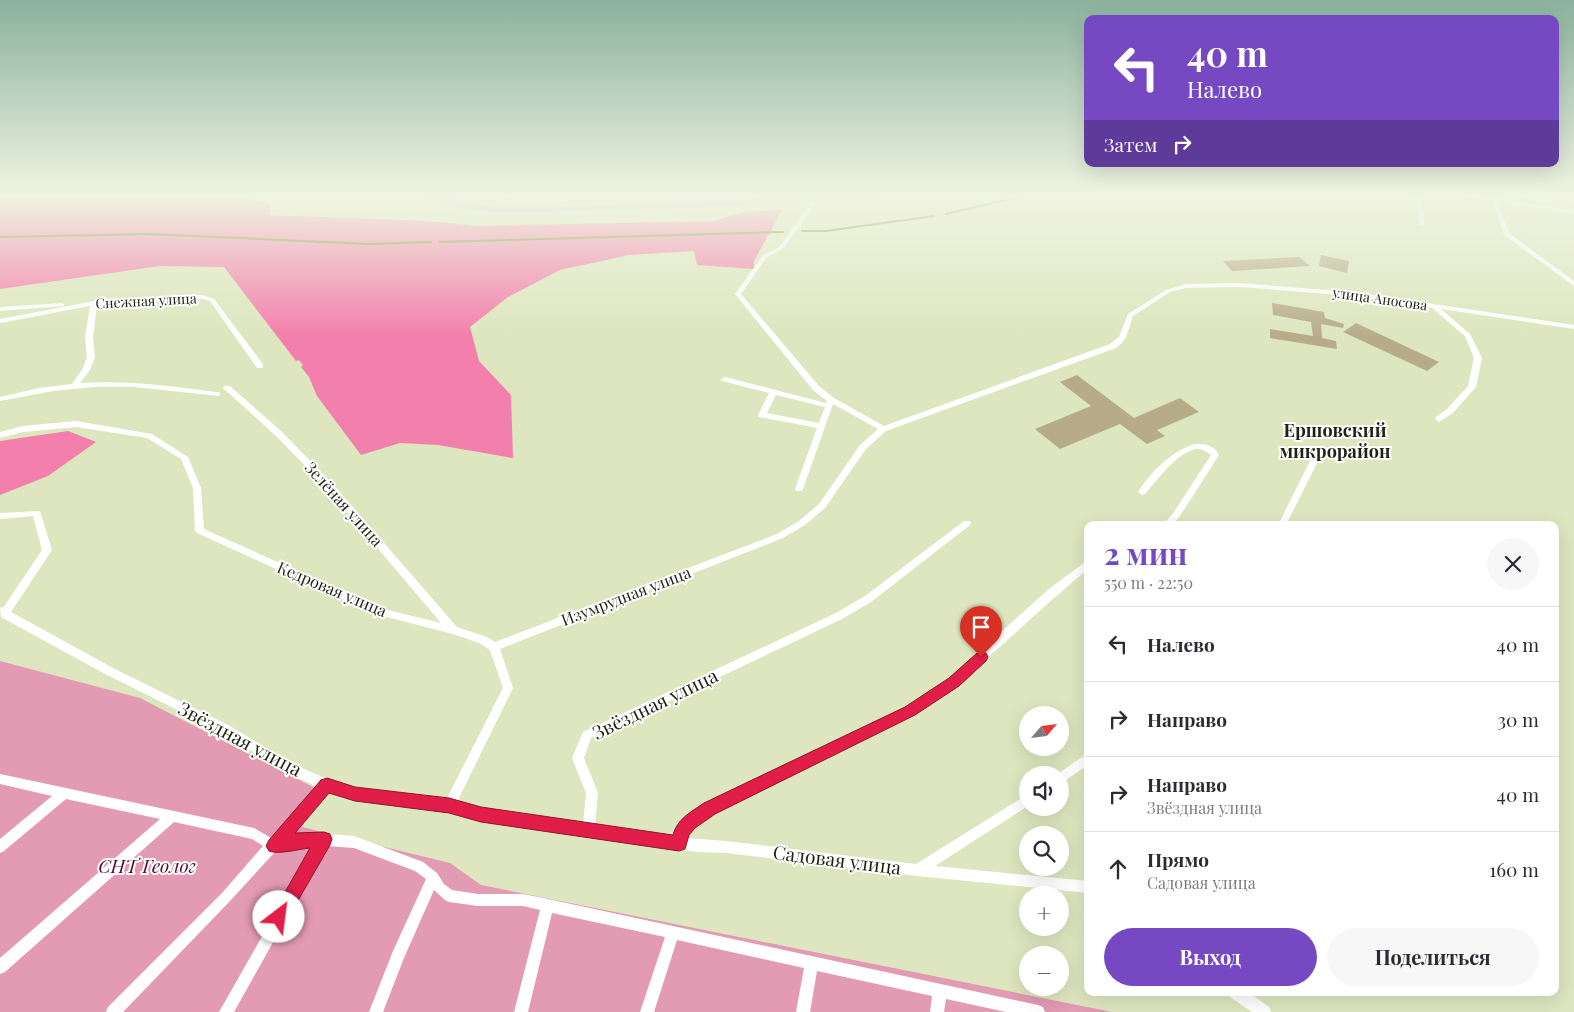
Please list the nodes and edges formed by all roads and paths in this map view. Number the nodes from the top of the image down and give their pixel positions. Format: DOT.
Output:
graph roads {
  1 [pos="785,242"];
  2 [pos="1516,242"];
  3 [pos="1574,284"];
  4 [pos="94,303"];
  5 [pos="1434,307"];
  6 [pos="0,309"];
  7 [pos="0,321"];
  8 [pos="1574,328"];
  9 [pos="260,366"];
  10 [pos="725,379"];
  11 [pos="74,386"];
  12 [pos="226,388"];
  13 [pos="774,391"];
  14 [pos="216,394"];
  15 [pos="0,399"];
  16 [pos="830,403"];
  17 [pos="1439,420"];
  18 [pos="822,426"];
  19 [pos="883,429"];
  20 [pos="0,436"];
  21 [pos="1317,455"];
  22 [pos="799,489"];
  23 [pos="1142,492"];
  24 [pos="0,516"];
  25 [pos="1171,521"];
  26 [pos="1284,521"];
  27 [pos="967,523"];
  28 [pos="1084,566"];
  29 [pos="2,612"];
  30 [pos="453,630"];
  31 [pos="494,648"];
  32 [pos="1084,761"];
  33 [pos="1069,772"];
  34 [pos="0,779"];
  35 [pos="327,785"];
  36 [pos="64,793"];
  37 [pos="1019,805"];
  38 [pos="449,806"];
  39 [pos="173,816"];
  40 [pos="588,831"];
  41 [pos="324,839"];
  42 [pos="679,843"];
  43 [pos="274,846"];
  44 [pos="0,847"];
  45 [pos="917,870"];
  46 [pos="433,877"];
  47 [pos="1084,887"];
  48 [pos="548,905"];
  49 [pos="673,932"];
  50 [pos="812,963"];
  51 [pos="0,967"];
  52 [pos="940,990"];
  53 [pos="1241,996"];
  54 [pos="113,1012"];
  55 [pos="226,1012"];
  56 [pos="376,1012"];
  57 [pos="521,1012"];
  58 [pos="647,1012"];
  59 [pos="803,1012"];
  60 [pos="936,1012"];
  61 [pos="1038,1012"];
  62 [pos="1264,1012"];
  1 -- 16 [label="street"];
  2 -- 3 [label="street"];
  4 -- 6 [label="street"];
  4 -- 7 [label="street, Снежная улица"];
  4 -- 9 [label="street, Снежная улица"];
  4 -- 11 [label="street"];
  5 -- 8 [label="street, улица Аносова"];
  5 -- 17 [label="street"];
  5 -- 19 [label="street, улица Аносова"];
  10 -- 13 [label="street"];
  11 -- 14 [label="street"];
  11 -- 15 [label="street"];
  12 -- 30 [label="street, Зелёная улица"];
  13 -- 16 [label="street"];
  13 -- 18 [label="street"];
  16 -- 18 [label="street"];
  16 -- 19 [label="street"];
  18 -- 22 [label="street"];
  19 -- 31 [label="street, Изумрудная улица"];
  20 -- 30 [label="street, Кедровая улица"];
  21 -- 26 [label="street"];
  23 -- 25 [label="street"];
  24 -- 29 [label="street"];
  27 -- 40 [label="street, Звёздная улица"];
  28 -- 42 [label="street"];
  29 -- 35 [label="street, Звёздная улица"];
  30 -- 31 [label="street, Кедровая улица"];
  31 -- 38 [label="street"];
  32 -- 33 [label="street"];
  34 -- 36 [label="street"];
  35 -- 38 [label="street, Звёздная улица"];
  35 -- 43 [label="street"];
  36 -- 39 [label="street"];
  36 -- 44 [label="street"];
  37 -- 45 [label="street"];
  38 -- 40 [label="street, Звёздная улица"];
  39 -- 43 [label="street"];
  39 -- 51 [label="street"];
  40 -- 42 [label="street, Садовая улица"];
  41 -- 43 [label="street"];
  41 -- 46 [label="street"];
  41 -- 55 [label="street"];
  42 -- 45 [label="street, Садовая улица"];
  43 -- 54 [label="street"];
  45 -- 47 [label="street, Садовая улица"];
  46 -- 48 [label="street"];
  46 -- 56 [label="street"];
  48 -- 49 [label="street"];
  48 -- 57 [label="street"];
  49 -- 50 [label="street"];
  49 -- 58 [label="street"];
  50 -- 52 [label="street"];
  50 -- 59 [label="street"];
  52 -- 60 [label="street"];
  52 -- 61 [label="street"];
  53 -- 62 [label="street"];
}
